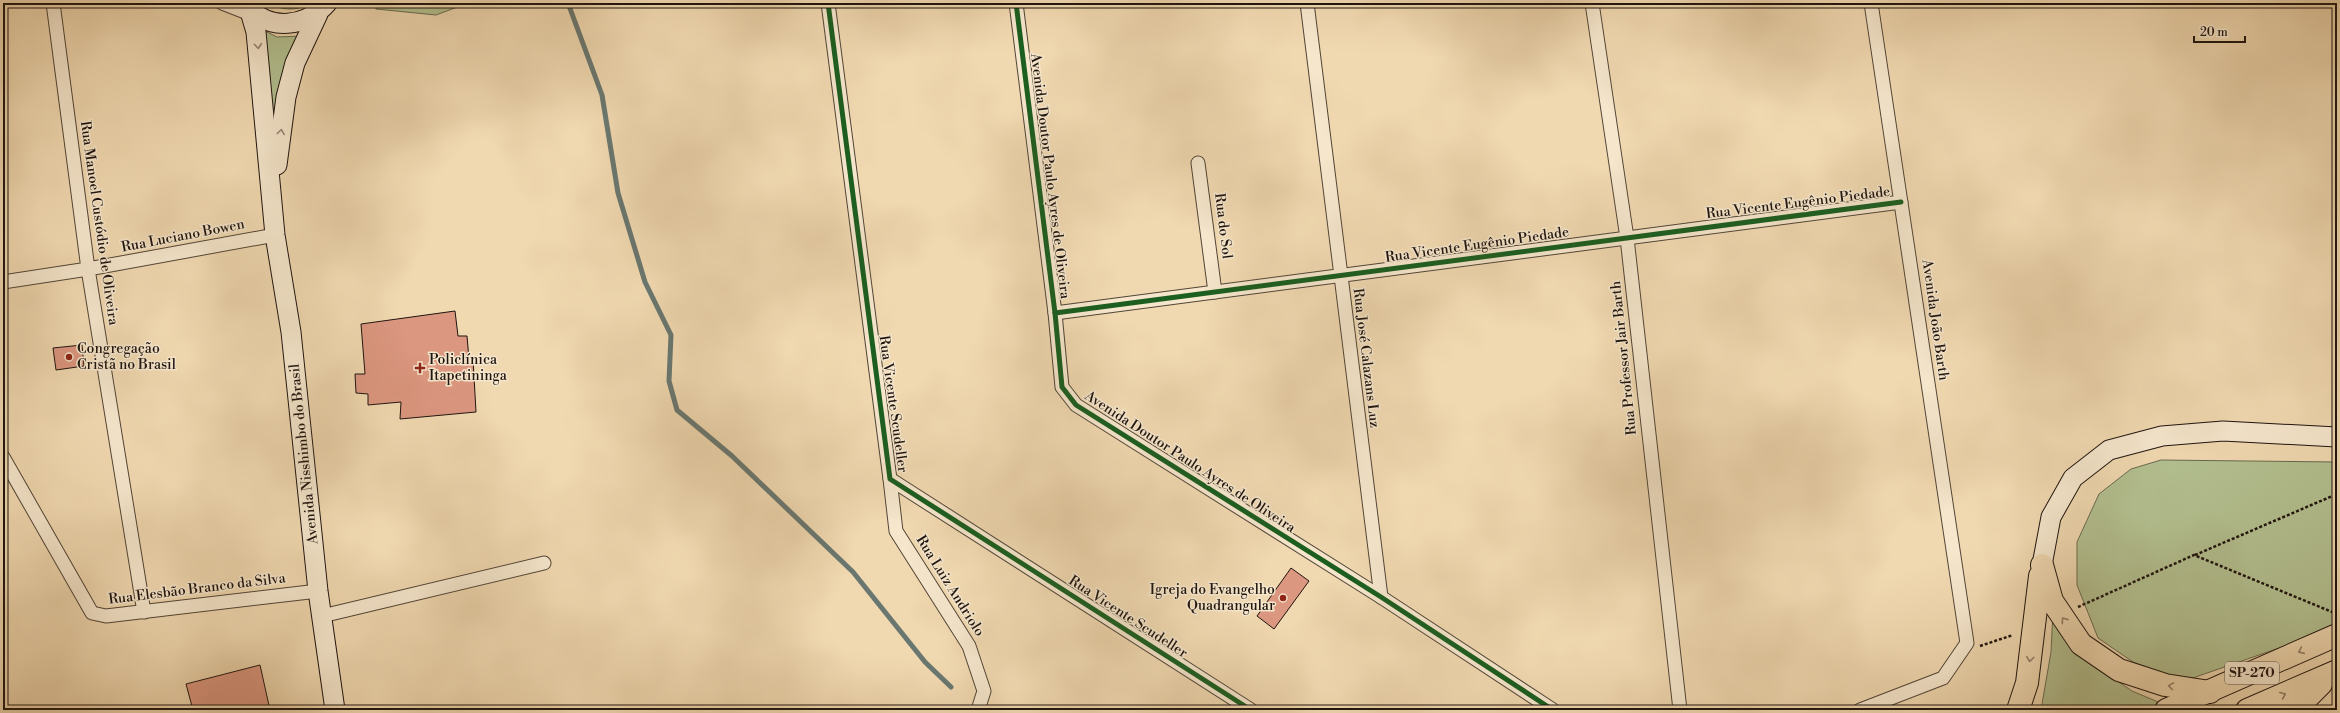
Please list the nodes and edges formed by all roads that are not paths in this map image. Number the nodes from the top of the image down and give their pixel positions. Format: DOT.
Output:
graph roads {
  1 [pos="53,3"];
  2 [pos="222,3"];
  3 [pos="828,3"];
  4 [pos="1016,3"];
  5 [pos="1307,3"];
  6 [pos="1592,3"];
  7 [pos="1871,3"];
  8 [pos="247,6"];
  9 [pos="323,8"];
  10 [pos="1198,164"];
  11 [pos="272,199"];
  12 [pos="1901,202"];
  13 [pos="274,235"];
  14 [pos="1627,238"];
  15 [pos="88,270"];
  16 [pos="1339,276"];
  17 [pos="3,282"];
  18 [pos="1215,292"];
  19 [pos="1055,313"];
  20 [pos="2337,437"];
  21 [pos="3,457"];
  22 [pos="890,479"];
  23 [pos="544,563"];
  24 [pos="2042,565"];
  25 [pos="318,591"];
  26 [pos="1381,597"];
  27 [pos="144,612"];
  28 [pos="322,616"];
  29 [pos="2337,635"];
  30 [pos="2337,672"];
  31 [pos="2210,692"];
  32 [pos="335,710"];
  33 [pos="978,710"];
  34 [pos="1251,710"];
  35 [pos="1553,710"];
  36 [pos="1680,710"];
  37 [pos="1860,710"];
  38 [pos="2018,710"];
  39 [pos="2166,710"];
  40 [pos="2247,710"];
  41 [pos="2295,710"];
  1 -- 15 [label="street, Rua Manoel Custódio de Oliveira"];
  2 -- 8 [label="street"];
  3 -- 22 [label="street, Rua Vicente Scudeller"];
  4 -- 19 [label="street, Avenida Doutor Paulo Ayres de Oliveira"];
  5 -- 16 [label="street, Rua José Calazans Luz"];
  6 -- 14 [label="street, Rua Professor Jair Barth"];
  7 -- 12 [label="street, Avenida João Barth"];
  8 -- 9 [label="main road, Avenida Nisshimbo do Brasil"];
  8 -- 11 [label="main road, Avenida Nisshimbo do Brasil, one-way"];
  11 -- 9 [label="main road, Avenida Nisshimbo do Brasil, one-way"];
  10 -- 18 [label="street, Rua do Sol"];
  11 -- 13 [label="main road, Avenida Nisshimbo do Brasil"];
  12 -- 14 [label="street, Rua Vicente Eugênio Piedade"];
  12 -- 37 [label="street, Avenida João Barth"];
  13 -- 15 [label="street, Rua Luciano Bowen"];
  13 -- 25 [label="main road, Avenida Nisshimbo do Brasil"];
  14 -- 16 [label="street, Rua Vicente Eugênio Piedade"];
  14 -- 36 [label="street, Rua Professor Jair Barth"];
  15 -- 17 [label="street, Rua Luciano Bowen"];
  15 -- 27 [label="street, Rua Manoel Custódio de Oliveira"];
  16 -- 18 [label="street, Rua Vicente Eugênio Piedade"];
  16 -- 26 [label="street, Rua José Calazans Luz"];
  18 -- 19 [label="street, Rua Vicente Eugênio Piedade"];
  19 -- 26 [label="street, Avenida Doutor Paulo Ayres de Oliveira"];
  20 -- 24 [label="main road"];
  21 -- 27 [label="street, Rua Elesbão Branco da Silva"];
  22 -- 33 [label="street, Rua Luiz Andriolo"];
  22 -- 34 [label="street, Rua Vicente Scudeller"];
  23 -- 28 [label="street"];
  31 -- 24 [label="highway, one-way"];
  24 -- 38 [label="highway, one-way"];
  25 -- 27 [label="street, Rua Elesbão Branco da Silva"];
  25 -- 28 [label="main road, Avenida Nisshimbo do Brasil"];
  26 -- 35 [label="street, Avenida Doutor Paulo Ayres de Oliveira"];
  28 -- 32 [label="main road, Avenida Nisshimbo do Brasil"];
  29 -- 31 [label="highway, SP-270, one-way"];
  40 -- 30 [label="highway, SP-270, one-way"];
  30 -- 41 [label="highway"];
  31 -- 39 [label="highway, SP-270"];
}
